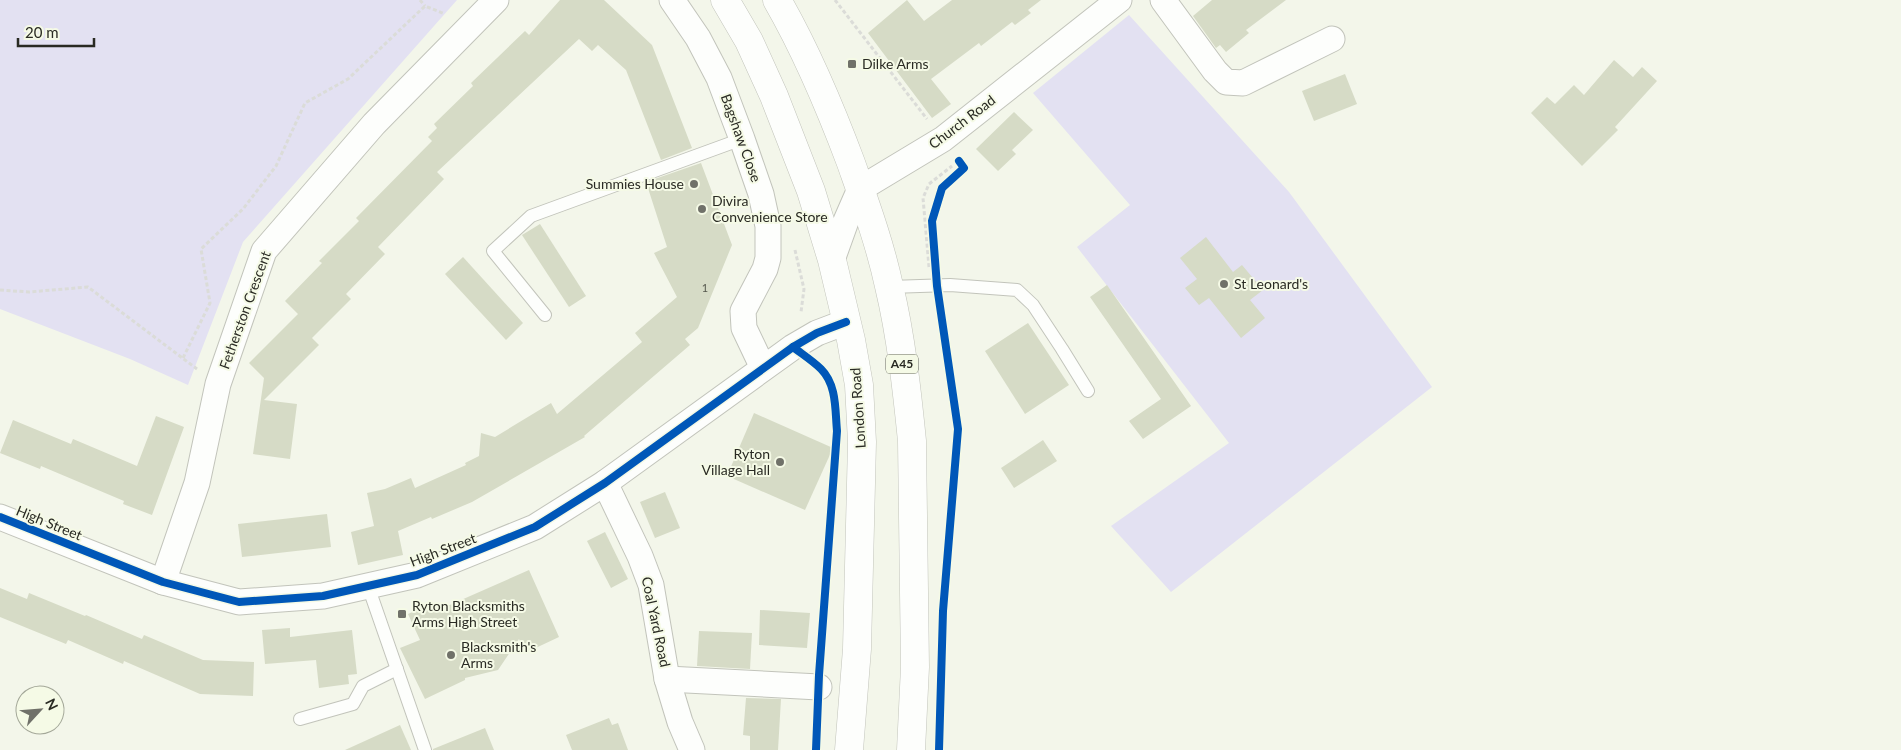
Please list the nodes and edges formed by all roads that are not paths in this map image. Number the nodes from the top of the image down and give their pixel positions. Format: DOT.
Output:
graph roads {
  1 [pos="496,0"];
  2 [pos="672,0"];
  3 [pos="725,0"];
  4 [pos="777,0"];
  5 [pos="1119,0"];
  6 [pos="1163,0"];
  7 [pos="1332,38"];
  8 [pos="742,139"];
  9 [pos="860,189"];
  10 [pos="832,260"];
  11 [pos="890,287"];
  12 [pos="544,314"];
  13 [pos="846,322"];
  14 [pos="763,368"];
  15 [pos="1088,391"];
  16 [pos="605,483"];
  17 [pos="0,517"];
  18 [pos="163,582"];
  19 [pos="368,586"];
  20 [pos="397,669"];
  21 [pos="667,679"];
  22 [pos="819,687"];
  23 [pos="300,719"];
  24 [pos="425,750"];
  25 [pos="692,750"];
  26 [pos="849,750"];
  27 [pos="910,750"];
  1 -- 18 [label="street, Fetherston Crescent"];
  2 -- 8 [label="street, Bagshaw Close"];
  3 -- 10 [label="highway, London Road"];
  4 -- 9 [label="highway, A45"];
  5 -- 9 [label="street, Church Road"];
  6 -- 7 [label="street"];
  8 -- 12 [label="lane"];
  8 -- 14 [label="street, Bagshaw Close"];
  9 -- 10 [label="street"];
  9 -- 11 [label="highway, A45"];
  10 -- 13 [label="highway, London Road"];
  11 -- 15 [label="lane"];
  11 -- 27 [label="highway, A45"];
  13 -- 14 [label="street, High Street"];
  13 -- 26 [label="highway, London Road"];
  14 -- 16 [label="street, High Street"];
  16 -- 19 [label="street, High Street"];
  16 -- 21 [label="street, Coal Yard Road"];
  17 -- 18 [label="street, High Street"];
  18 -- 19 [label="street, High Street"];
  19 -- 20 [label="lane"];
  20 -- 23 [label="lane"];
  20 -- 24 [label="lane"];
  21 -- 22 [label="street, Coal Yard Road"];
  21 -- 25 [label="street, Coal Yard Road"];
}
